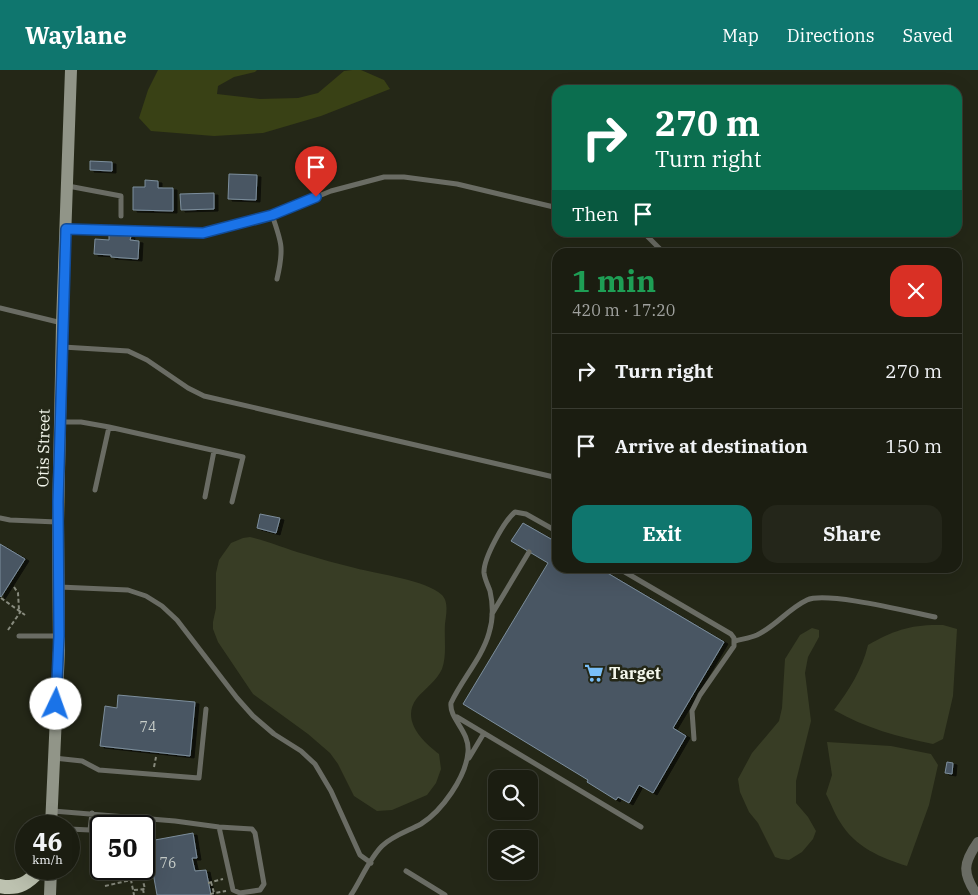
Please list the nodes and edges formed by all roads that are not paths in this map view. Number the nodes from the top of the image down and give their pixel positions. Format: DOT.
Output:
graph roads {
  1 [pos="71,70"];
  2 [pos="67,185"];
  3 [pos="552,207"];
  4 [pos="272,215"];
  5 [pos="121,216"];
  6 [pos="66,229"];
  7 [pos="648,237"];
  8 [pos="659,248"];
  9 [pos="277,279"];
  10 [pos="0,308"];
  11 [pos="62,324"];
  12 [pos="62,347"];
  13 [pos="60,422"];
  14 [pos="109,427"];
  15 [pos="214,451"];
  16 [pos="552,477"];
  17 [pos="95,490"];
  18 [pos="205,497"];
  19 [pos="232,502"];
  20 [pos="0,518"];
  21 [pos="58,522"];
  22 [pos="552,529"];
  23 [pos="529,552"];
  24 [pos="627,573"];
  25 [pos="58,587"];
  26 [pos="492,614"];
  27 [pos="935,616"];
  28 [pos="19,636"];
  29 [pos="59,636"];
  30 [pos="735,641"];
  31 [pos="206,709"];
  32 [pos="453,714"];
  33 [pos="484,733"];
  34 [pos="694,739"];
  35 [pos="54,758"];
  36 [pos="466,763"];
  37 [pos="52,811"];
  38 [pos="92,813"];
  39 [pos="52,815"];
  40 [pos="219,827"];
  41 [pos="641,827"];
  42 [pos="80,830"];
  43 [pos="978,842"];
  44 [pos="370,862"];
  45 [pos="406,872"];
  46 [pos="31,880"];
  47 [pos="51,880"];
  48 [pos="0,886"];
  49 [pos="0,893"];
  50 [pos="3,895"];
  51 [pos="50,895"];
  52 [pos="351,895"];
  53 [pos="445,895"];
  54 [pos="977,895"];
  1 -- 2 [label="main road, Otis Street"];
  2 -- 5 [label="lane"];
  2 -- 6 [label="main road, Otis Street"];
  3 -- 4 [label="lane"];
  4 -- 6 [label="lane"];
  4 -- 9 [label="lane"];
  6 -- 11 [label="main road, Otis Street"];
  7 -- 8 [label="lane"];
  10 -- 11 [label="lane"];
  11 -- 12 [label="main road, Otis Street"];
  12 -- 13 [label="main road, Otis Street"];
  12 -- 16 [label="lane"];
  13 -- 14 [label="lane"];
  13 -- 21 [label="main road, Otis Street"];
  14 -- 15 [label="lane"];
  14 -- 17 [label="lane"];
  15 -- 18 [label="lane"];
  15 -- 19 [label="lane"];
  20 -- 21 [label="lane"];
  21 -- 25 [label="main road, Otis Street"];
  22 -- 26 [label="lane"];
  23 -- 26 [label="lane"];
  24 -- 30 [label="lane"];
  25 -- 29 [label="main road, Otis Street"];
  25 -- 44 [label="lane"];
  26 -- 32 [label="lane"];
  27 -- 30 [label="lane"];
  28 -- 29 [label="lane"];
  29 -- 35 [label="main road, Otis Street"];
  30 -- 34 [label="lane"];
  31 -- 35 [label="lane"];
  32 -- 33 [label="lane"];
  32 -- 36 [label="lane"];
  33 -- 36 [label="lane"];
  33 -- 41 [label="lane"];
  35 -- 37 [label="main road, Otis Street"];
  36 -- 44 [label="lane"];
  37 -- 38 [label="lane"];
  37 -- 39 [label="main road, Otis Street"];
  38 -- 40 [label="lane"];
  38 -- 42 [label="lane"];
  40 -- 40 [label="lane"];
  43 -- 54 [label="street"];
  44 -- 52 [label="lane"];
  45 -- 53 [label="lane"];
  46 -- 48 [label="highway"];
  47 -- 51 [label="main road"];
  49 -- 50 [label="highway"];
}
